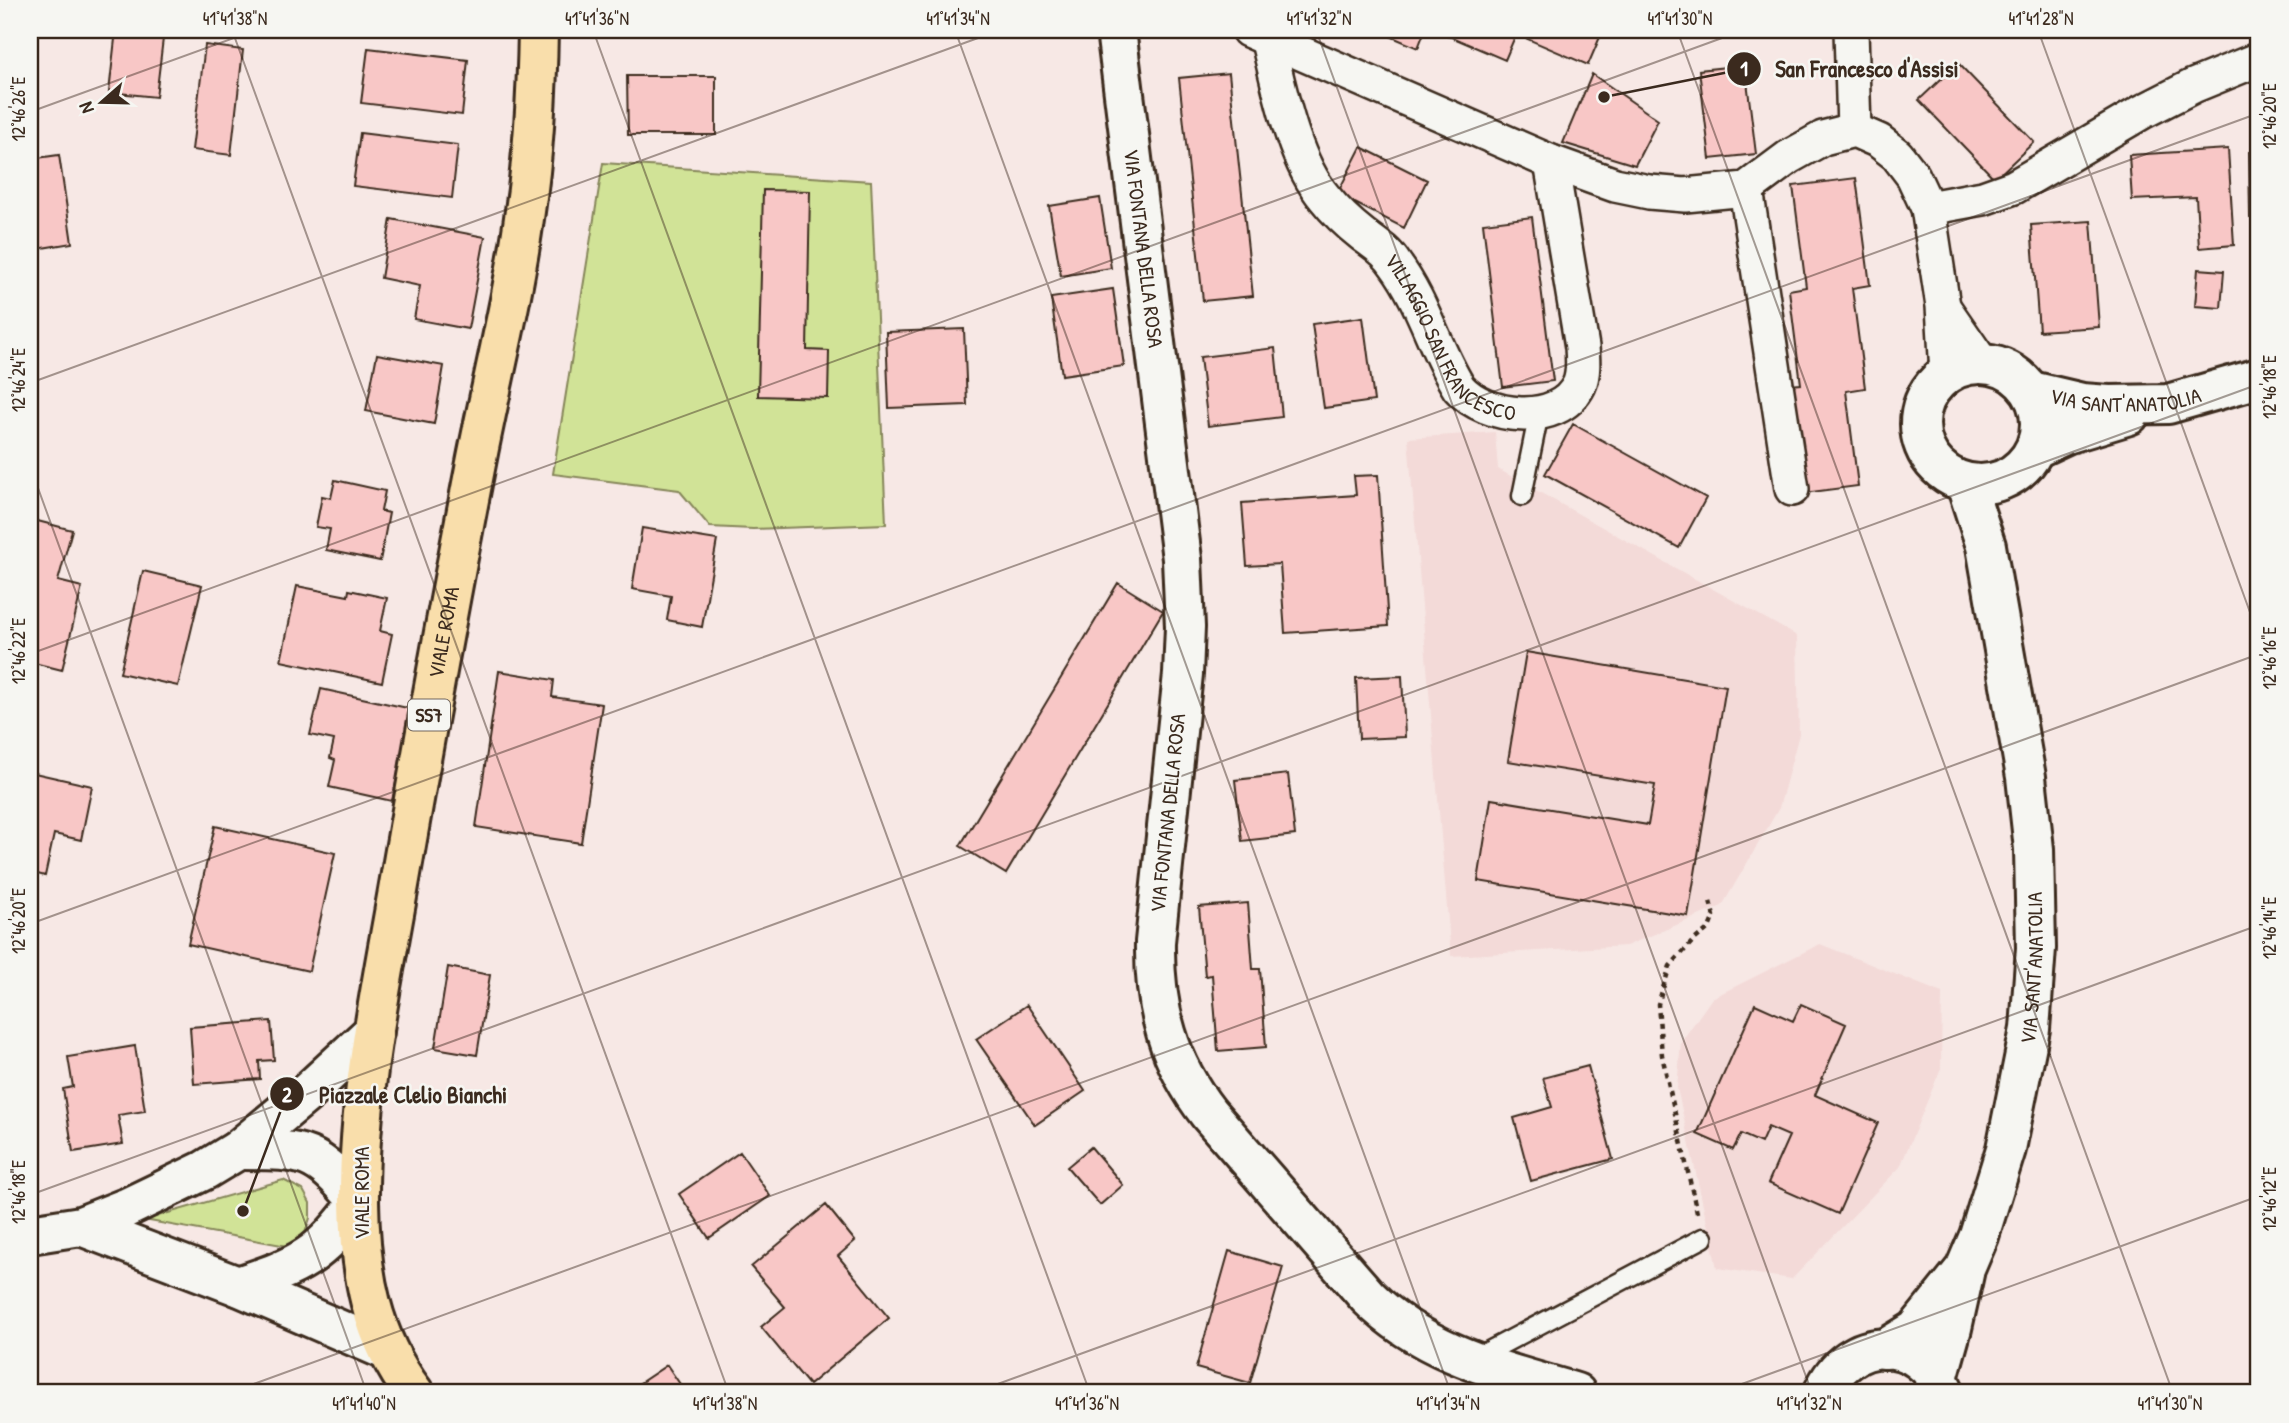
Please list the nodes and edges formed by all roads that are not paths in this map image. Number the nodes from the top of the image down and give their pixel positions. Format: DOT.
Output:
graph roads {
  1 [pos="538,30"];
  2 [pos="1116,30"];
  3 [pos="1851,30"];
  4 [pos="1258,33"];
  5 [pos="2259,59"];
  6 [pos="1854,131"];
  7 [pos="1551,162"];
  8 [pos="1746,189"];
  9 [pos="1928,208"];
  10 [pos="1965,368"];
  11 [pos="2259,378"];
  12 [pos="2031,391"];
  13 [pos="2168,404"];
  14 [pos="1539,413"];
  15 [pos="2036,448"];
  16 [pos="2008,478"];
  17 [pos="1966,484"];
  18 [pos="1793,489"];
  19 [pos="1522,496"];
  20 [pos="1986,546"];
  21 [pos="374,1031"];
  22 [pos="238,1150"];
  23 [pos="359,1202"];
  24 [pos="81,1226"];
  25 [pos="30,1234"];
  26 [pos="1703,1237"];
  27 [pos="1965,1269"];
  28 [pos="238,1286"];
  29 [pos="1885,1349"];
  30 [pos="386,1350"];
  31 [pos="1492,1375"];
  32 [pos="1941,1386"];
  33 [pos="414,1393"];
  34 [pos="1576,1393"];
  35 [pos="1823,1393"];
  1 -- 21 [label="main road, VIALE ROMA / SS7"];
  2 -- 31 [label="main road, VIA FONTANA DELLA ROSA"];
  3 -- 6 [label="street"];
  4 -- 7 [label="street, VILLAGGIO SAN FRANCESCO"];
  4 -- 14 [label="street, VILLAGGIO SAN FRANCESCO"];
  5 -- 9 [label="street"];
  6 -- 8 [label="street"];
  6 -- 9 [label="street"];
  7 -- 8 [label="street, VILLAGGIO SAN FRANCESCO"];
  7 -- 14 [label="street, VILLAGGIO SAN FRANCESCO"];
  8 -- 18 [label="street"];
  9 -- 10 [label="street"];
  10 -- 12 [label="main road, VIA SANT'ANATOLIA"];
  10 -- 17 [label="main road"];
  11 -- 13 [label="main road, VIA SANT'ANATOLIA"];
  12 -- 13 [label="main road, VIA SANT'ANATOLIA"];
  12 -- 15 [label="main road, VIA SANT'ANATOLIA"];
  13 -- 15 [label="main road"];
  14 -- 19 [label="lane"];
  15 -- 16 [label="main road, VIA SANT'ANATOLIA"];
  16 -- 17 [label="main road"];
  16 -- 20 [label="main road, VIA SANT'ANATOLIA"];
  17 -- 20 [label="main road, VIA SANT'ANATOLIA"];
  20 -- 27 [label="main road, VIA SANT'ANATOLIA"];
  21 -- 22 [label="main road"];
  21 -- 23 [label="main road, VIALE ROMA / SS7"];
  22 -- 23 [label="main road"];
  22 -- 24 [label="main road"];
  23 -- 28 [label="main road"];
  23 -- 30 [label="main road, VIALE ROMA / SS7"];
  24 -- 25 [label="main road"];
  24 -- 28 [label="main road"];
  26 -- 31 [label="lane"];
  27 -- 29 [label="main road, VIA SANT'ANATOLIA"];
  27 -- 32 [label="main road"];
  28 -- 30 [label="main road"];
  29 -- 32 [label="main road"];
  29 -- 35 [label="main road"];
  30 -- 33 [label="main road, VIALE ROMA / SS7"];
  31 -- 34 [label="main road, VIA FONTANA DELLA ROSA"];
}
